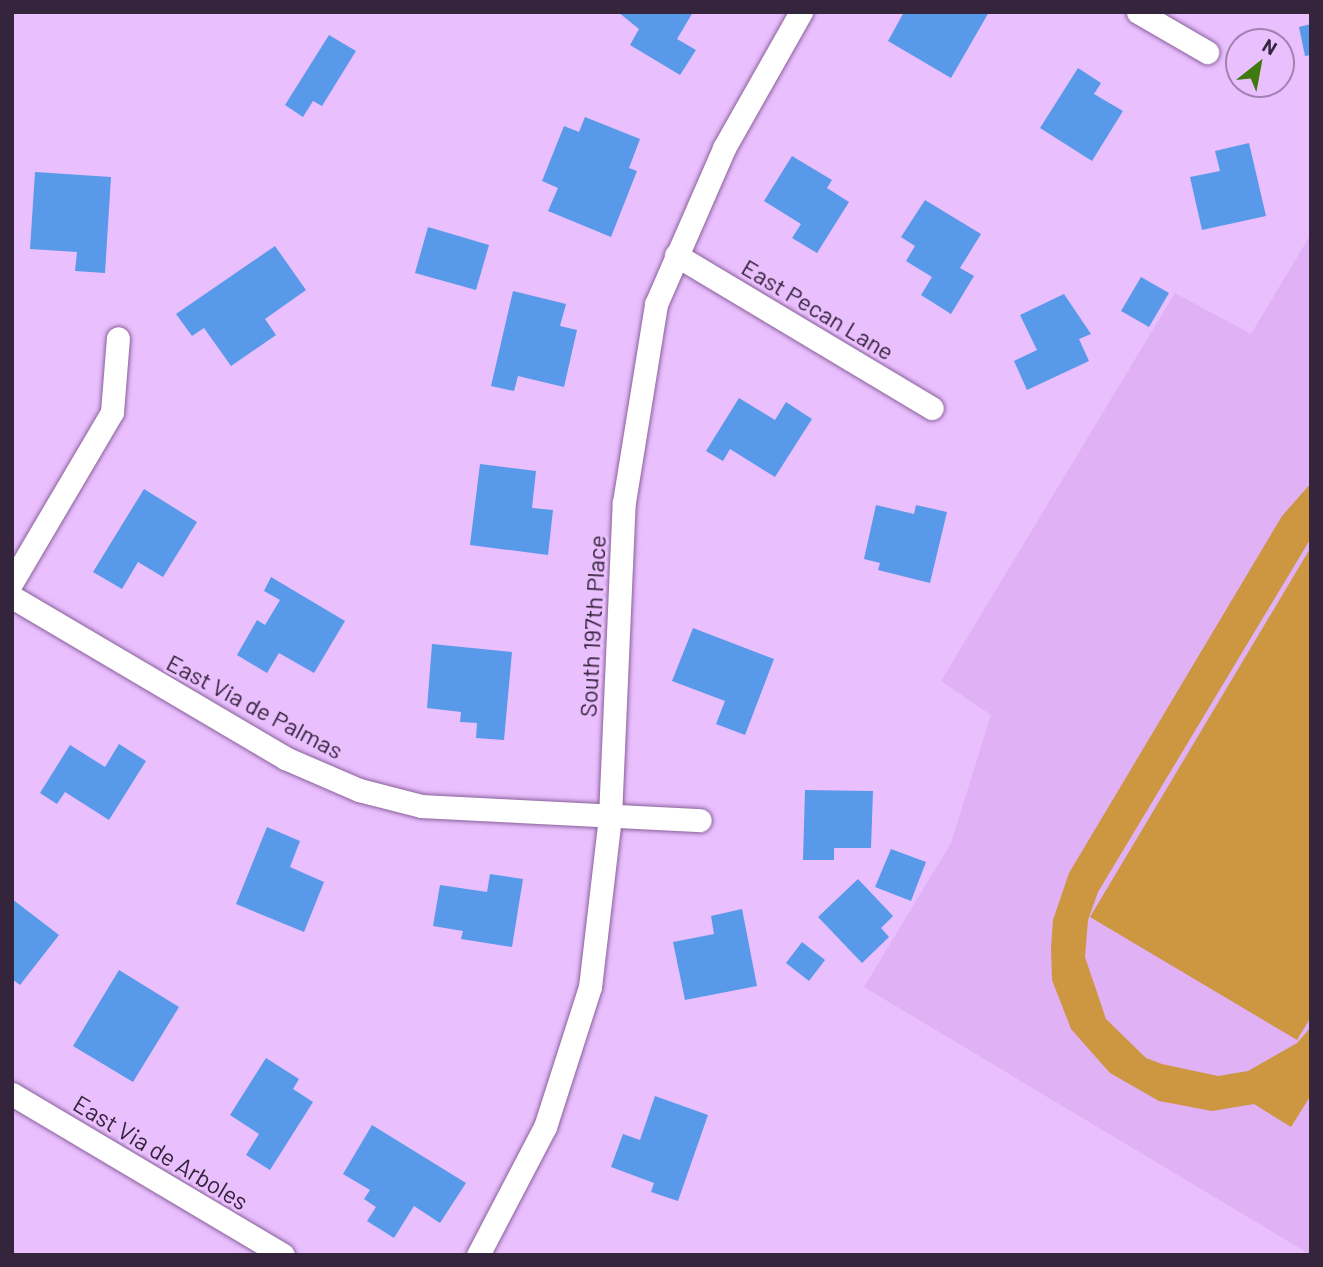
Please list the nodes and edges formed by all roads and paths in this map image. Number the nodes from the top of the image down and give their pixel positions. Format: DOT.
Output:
graph roads {
  1 [pos="801,12"];
  2 [pos="1138,12"];
  3 [pos="1207,52"];
  4 [pos="676,255"];
  5 [pos="117,338"];
  6 [pos="932,408"];
  7 [pos="12,582"];
  8 [pos="12,597"];
  9 [pos="610,817"];
  10 [pos="700,820"];
  11 [pos="12,1094"];
  12 [pos="283,1255"];
  13 [pos="478,1255"];
  1 -- 4 [label="street, South 197th Place"];
  2 -- 3 [label="street"];
  4 -- 6 [label="street, East Pecan Lane"];
  4 -- 9 [label="street, South 197th Place"];
  5 -- 7 [label="street"];
  8 -- 9 [label="street, East Via de Palmas"];
  9 -- 10 [label="street, East Via de Palmas"];
  9 -- 13 [label="street, South 197th Place"];
  11 -- 12 [label="street, East Via de Arboles"];
}
